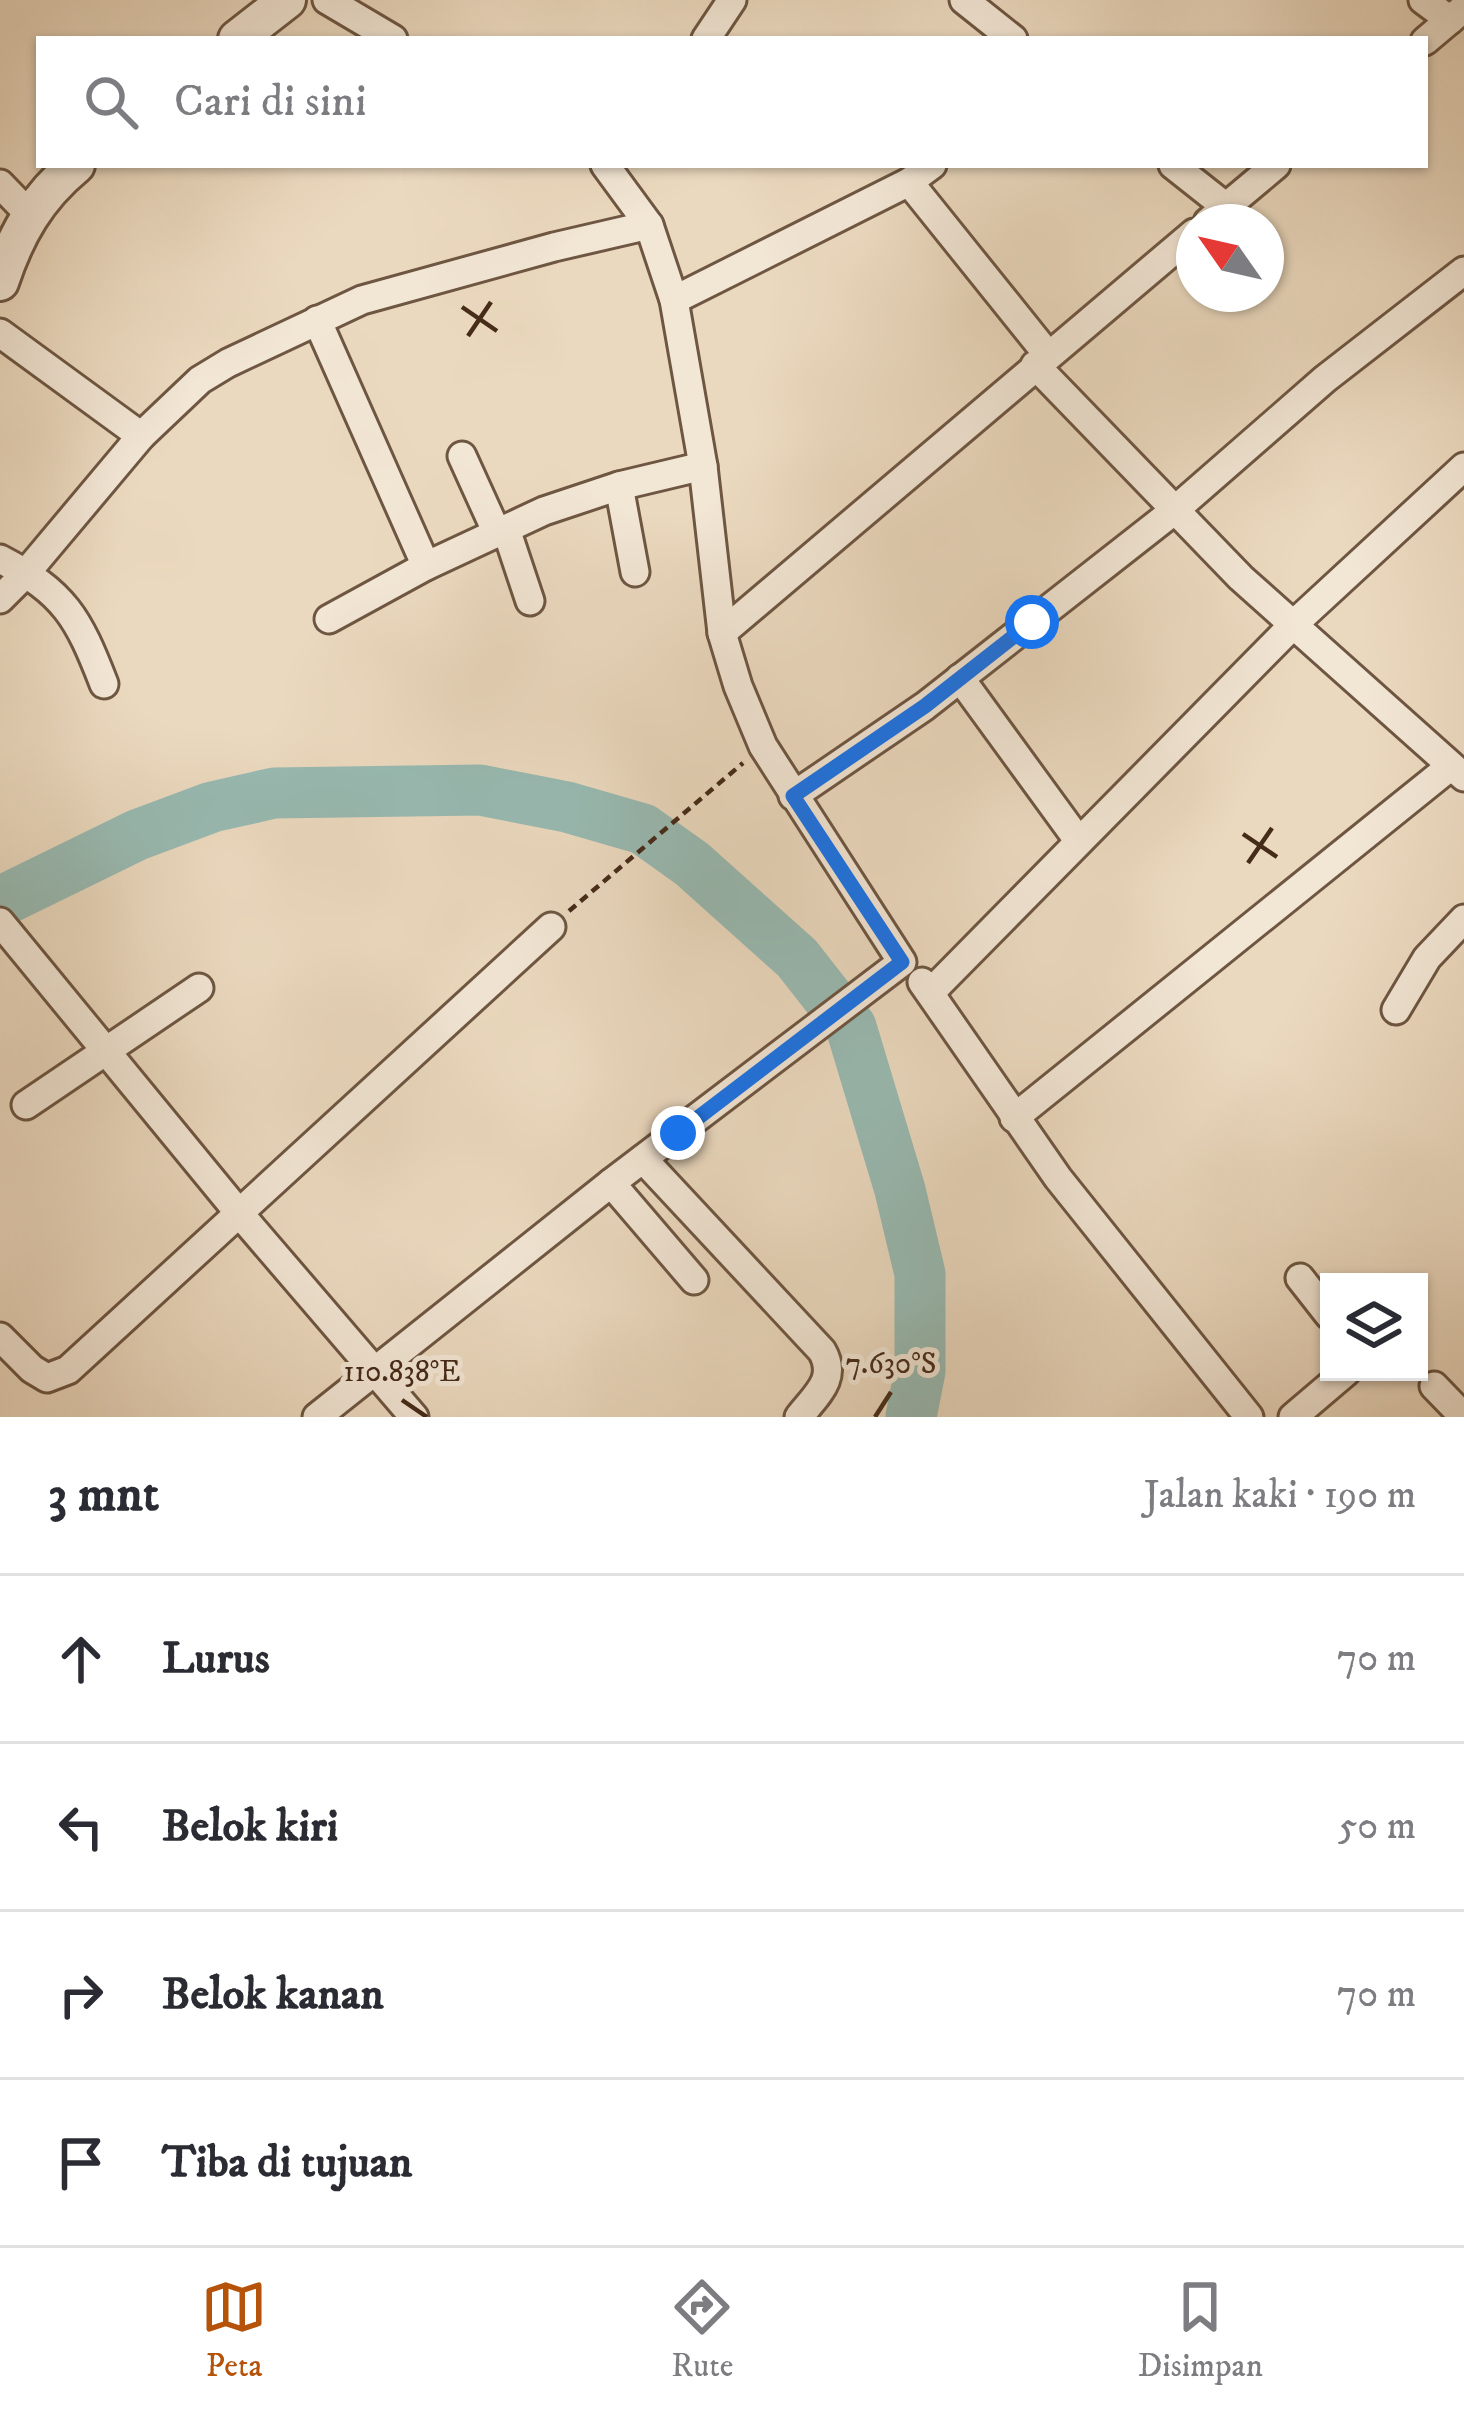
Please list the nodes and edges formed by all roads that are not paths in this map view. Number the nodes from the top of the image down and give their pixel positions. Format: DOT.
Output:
graph roads {
  1 [pos="287,0"];
  2 [pos="327,0"];
  3 [pos="732,0"];
  4 [pos="964,0"];
  5 [pos="1423,0"];
  6 [pos="1457,14"];
  7 [pos="241,36"];
  8 [pos="388,36"];
  9 [pos="708,36"];
  10 [pos="1009,36"];
  11 [pos="1428,38"];
  12 [pos="72,168"];
  13 [pos="607,168"];
  14 [pos="928,168"];
  15 [pos="1175,168"];
  16 [pos="1272,168"];
  17 [pos="909,182"];
  18 [pos="0,184"];
  19 [pos="1207,204"];
  20 [pos="1228,204"];
  21 [pos="29,214"];
  22 [pos="650,225"];
  23 [pos="1176,248"];
  24 [pos="1464,271"];
  25 [pos="0,282"];
  26 [pos="674,300"];
  27 [pos="317,320"];
  28 [pos="0,333"];
  29 [pos="1041,360"];
  30 [pos="140,436"];
  31 [pos="462,456"];
  32 [pos="703,466"];
  33 [pos="1464,467"];
  34 [pos="620,486"];
  35 [pos="1175,510"];
  36 [pos="501,531"];
  37 [pos="0,559"];
  38 [pos="426,566"];
  39 [pos="635,572"];
  40 [pos="26,573"];
  41 [pos="0,599"];
  42 [pos="530,601"];
  43 [pos="329,619"];
  44 [pos="1295,623"];
  45 [pos="722,633"];
  46 [pos="960,678"];
  47 [pos="104,684"];
  48 [pos="1458,771"];
  49 [pos="793,796"];
  50 [pos="1078,840"];
  51 [pos="1464,919"];
  52 [pos="0,922"];
  53 [pos="551,927"];
  54 [pos="902,962"];
  55 [pos="199,988"];
  56 [pos="931,992"];
  57 [pos="1396,1010"];
  58 [pos="106,1052"];
  59 [pos="26,1105"];
  60 [pos="1014,1118"];
  61 [pos="643,1159"];
  62 [pos="610,1183"];
  63 [pos="239,1213"];
  64 [pos="1300,1278"];
  65 [pos="694,1280"];
  66 [pos="1320,1304"];
  67 [pos="0,1336"];
  68 [pos="376,1371"];
  69 [pos="1335,1381"];
  70 [pos="1434,1386"];
  71 [pos="317,1417"];
  72 [pos="414,1417"];
  73 [pos="799,1417"];
  74 [pos="1250,1417"];
  75 [pos="1293,1417"];
  76 [pos="1463,1417"];
  1 -- 7 [label="street"];
  2 -- 8 [label="street"];
  3 -- 9 [label="street"];
  4 -- 10 [label="street"];
  5 -- 6 [label="street"];
  6 -- 11 [label="street"];
  12 -- 21 [label="street"];
  13 -- 22 [label="street"];
  14 -- 17 [label="street"];
  15 -- 19 [label="street"];
  16 -- 20 [label="street"];
  17 -- 26 [label="street"];
  17 -- 29 [label="street"];
  18 -- 21 [label="street"];
  21 -- 25 [label="street"];
  22 -- 26 [label="street"];
  22 -- 27 [label="street"];
  23 -- 29 [label="street"];
  24 -- 35 [label="street"];
  26 -- 32 [label="street"];
  27 -- 30 [label="street"];
  27 -- 38 [label="street"];
  28 -- 30 [label="street"];
  29 -- 35 [label="street"];
  29 -- 45 [label="street"];
  30 -- 40 [label="street"];
  31 -- 36 [label="street"];
  32 -- 34 [label="street"];
  32 -- 45 [label="street"];
  33 -- 44 [label="street"];
  34 -- 36 [label="street"];
  34 -- 39 [label="street"];
  35 -- 44 [label="street"];
  35 -- 46 [label="street"];
  36 -- 38 [label="street"];
  36 -- 42 [label="street"];
  37 -- 40 [label="street"];
  38 -- 43 [label="street"];
  40 -- 41 [label="street"];
  40 -- 47 [label="street"];
  44 -- 48 [label="street"];
  44 -- 50 [label="street"];
  45 -- 49 [label="street"];
  46 -- 49 [label="street"];
  46 -- 50 [label="street"];
  48 -- 60 [label="street"];
  49 -- 54 [label="street"];
  50 -- 56 [label="street"];
  51 -- 57 [label="street"];
  52 -- 58 [label="street"];
  53 -- 63 [label="street"];
  54 -- 56 [label="street"];
  54 -- 61 [label="street"];
  55 -- 58 [label="street"];
  56 -- 60 [label="street"];
  58 -- 59 [label="street"];
  58 -- 63 [label="street"];
  60 -- 74 [label="street"];
  61 -- 62 [label="street"];
  61 -- 73 [label="street"];
  62 -- 65 [label="street"];
  62 -- 68 [label="street"];
  63 -- 67 [label="street"];
  63 -- 68 [label="street"];
  64 -- 66 [label="street"];
  68 -- 71 [label="street"];
  68 -- 72 [label="street"];
  69 -- 75 [label="street"];
  70 -- 76 [label="street"];
}
